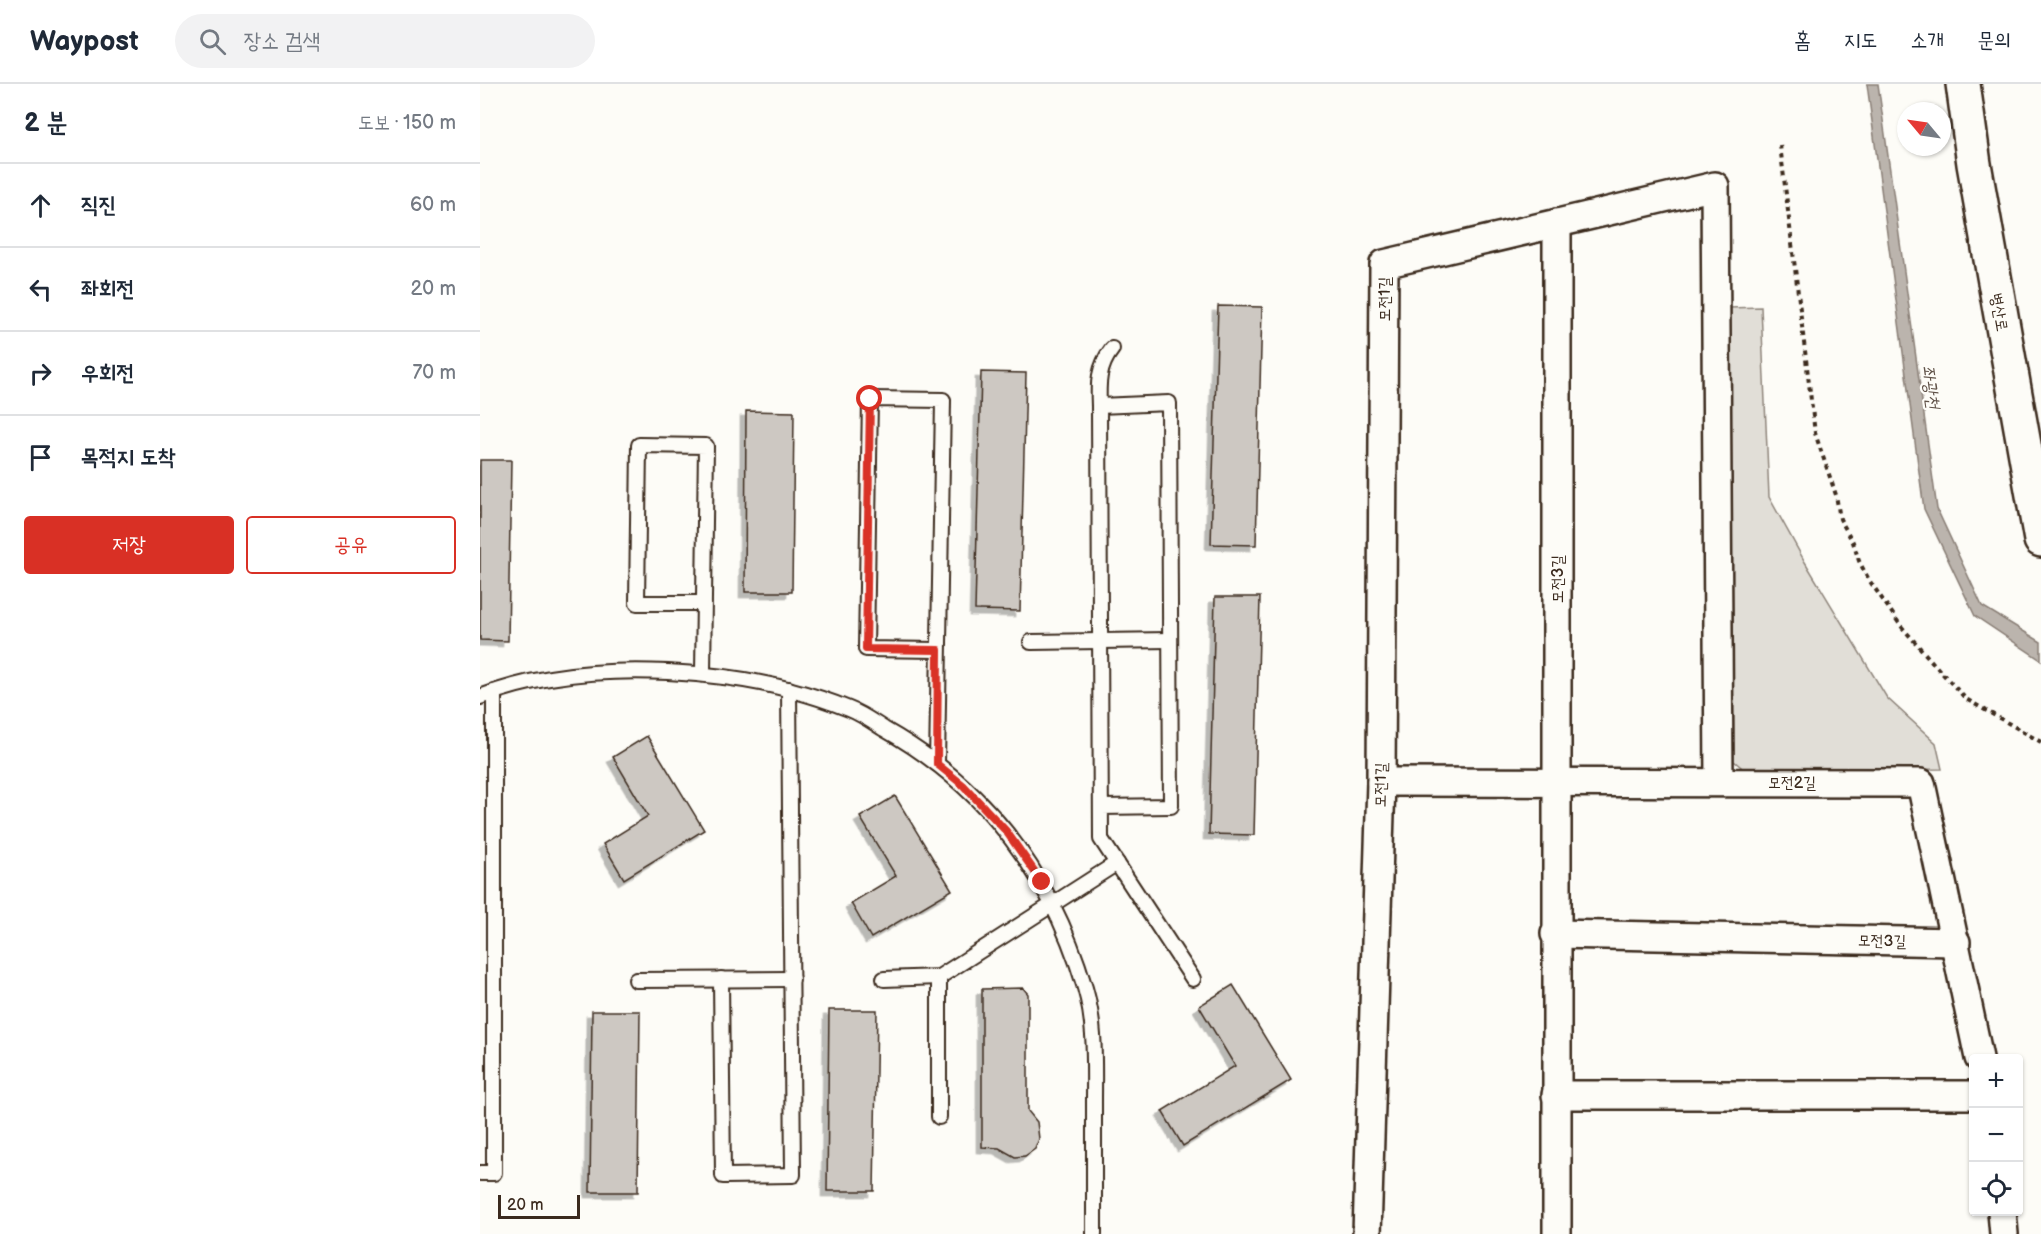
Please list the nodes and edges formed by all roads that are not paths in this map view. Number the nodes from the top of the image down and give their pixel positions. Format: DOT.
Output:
graph roads {
  1 [pos="1963,84"];
  2 [pos="1557,223"];
  3 [pos="1112,349"];
  4 [pos="1099,406"];
  5 [pos="2041,540"];
  6 [pos="704,603"];
  7 [pos="1100,640"];
  8 [pos="1170,640"];
  9 [pos="1031,642"];
  10 [pos="938,650"];
  11 [pos="703,674"];
  12 [pos="789,689"];
  13 [pos="494,692"];
  14 [pos="480,698"];
  15 [pos="937,764"];
  16 [pos="1557,781"];
  17 [pos="1381,782"];
  18 [pos="1719,782"];
  19 [pos="1101,807"];
  20 [pos="1117,863"];
  21 [pos="1052,903"];
  22 [pos="1555,934"];
  23 [pos="1956,942"];
  24 [pos="939,977"];
  25 [pos="792,979"];
  26 [pos="884,979"];
  27 [pos="1193,979"];
  28 [pos="636,980"];
  29 [pos="721,980"];
  30 [pos="487,986"];
  31 [pos="1978,1054"];
  32 [pos="1556,1095"];
  33 [pos="1969,1095"];
  34 [pos="939,1117"];
  35 [pos="480,1173"];
  36 [pos="2002,1216"];
  37 [pos="1094,1234"];
  38 [pos="1367,1234"];
  39 [pos="1557,1234"];
  40 [pos="2004,1234"];
  1 -- 5 [label="street, 병산로"];
  2 -- 16 [label="street, 모전3길"];
  2 -- 17 [label="street, 모전1길"];
  2 -- 18 [label="street, 모전1길"];
  3 -- 4 [label="lane"];
  4 -- 7 [label="lane"];
  4 -- 8 [label="lane"];
  6 -- 6 [label="lane"];
  6 -- 11 [label="lane"];
  7 -- 8 [label="lane"];
  7 -- 9 [label="lane"];
  7 -- 19 [label="lane"];
  8 -- 19 [label="lane"];
  10 -- 10 [label="lane"];
  10 -- 15 [label="lane"];
  11 -- 12 [label="lane"];
  11 -- 13 [label="lane"];
  12 -- 15 [label="lane"];
  12 -- 25 [label="lane"];
  13 -- 14 [label="lane"];
  13 -- 30 [label="lane"];
  15 -- 21 [label="lane"];
  16 -- 17 [label="street, 모전2길"];
  16 -- 18 [label="street, 모전2길"];
  16 -- 22 [label="street, 모전3길"];
  17 -- 38 [label="street, 모전1길"];
  18 -- 23 [label="street, 모전2길"];
  19 -- 20 [label="lane"];
  20 -- 21 [label="lane"];
  20 -- 27 [label="lane"];
  21 -- 24 [label="lane"];
  21 -- 37 [label="lane"];
  22 -- 23 [label="street, 모전3길"];
  22 -- 32 [label="street, 모전3길"];
  23 -- 31 [label="street, 모전2길"];
  24 -- 26 [label="lane"];
  24 -- 34 [label="lane"];
  25 -- 29 [label="lane"];
  25 -- 29 [label="lane"];
  28 -- 29 [label="lane"];
  30 -- 35 [label="lane"];
  32 -- 33 [label="street"];
  32 -- 39 [label="street, 모전3길"];
  36 -- 40 [label="street"];
}
